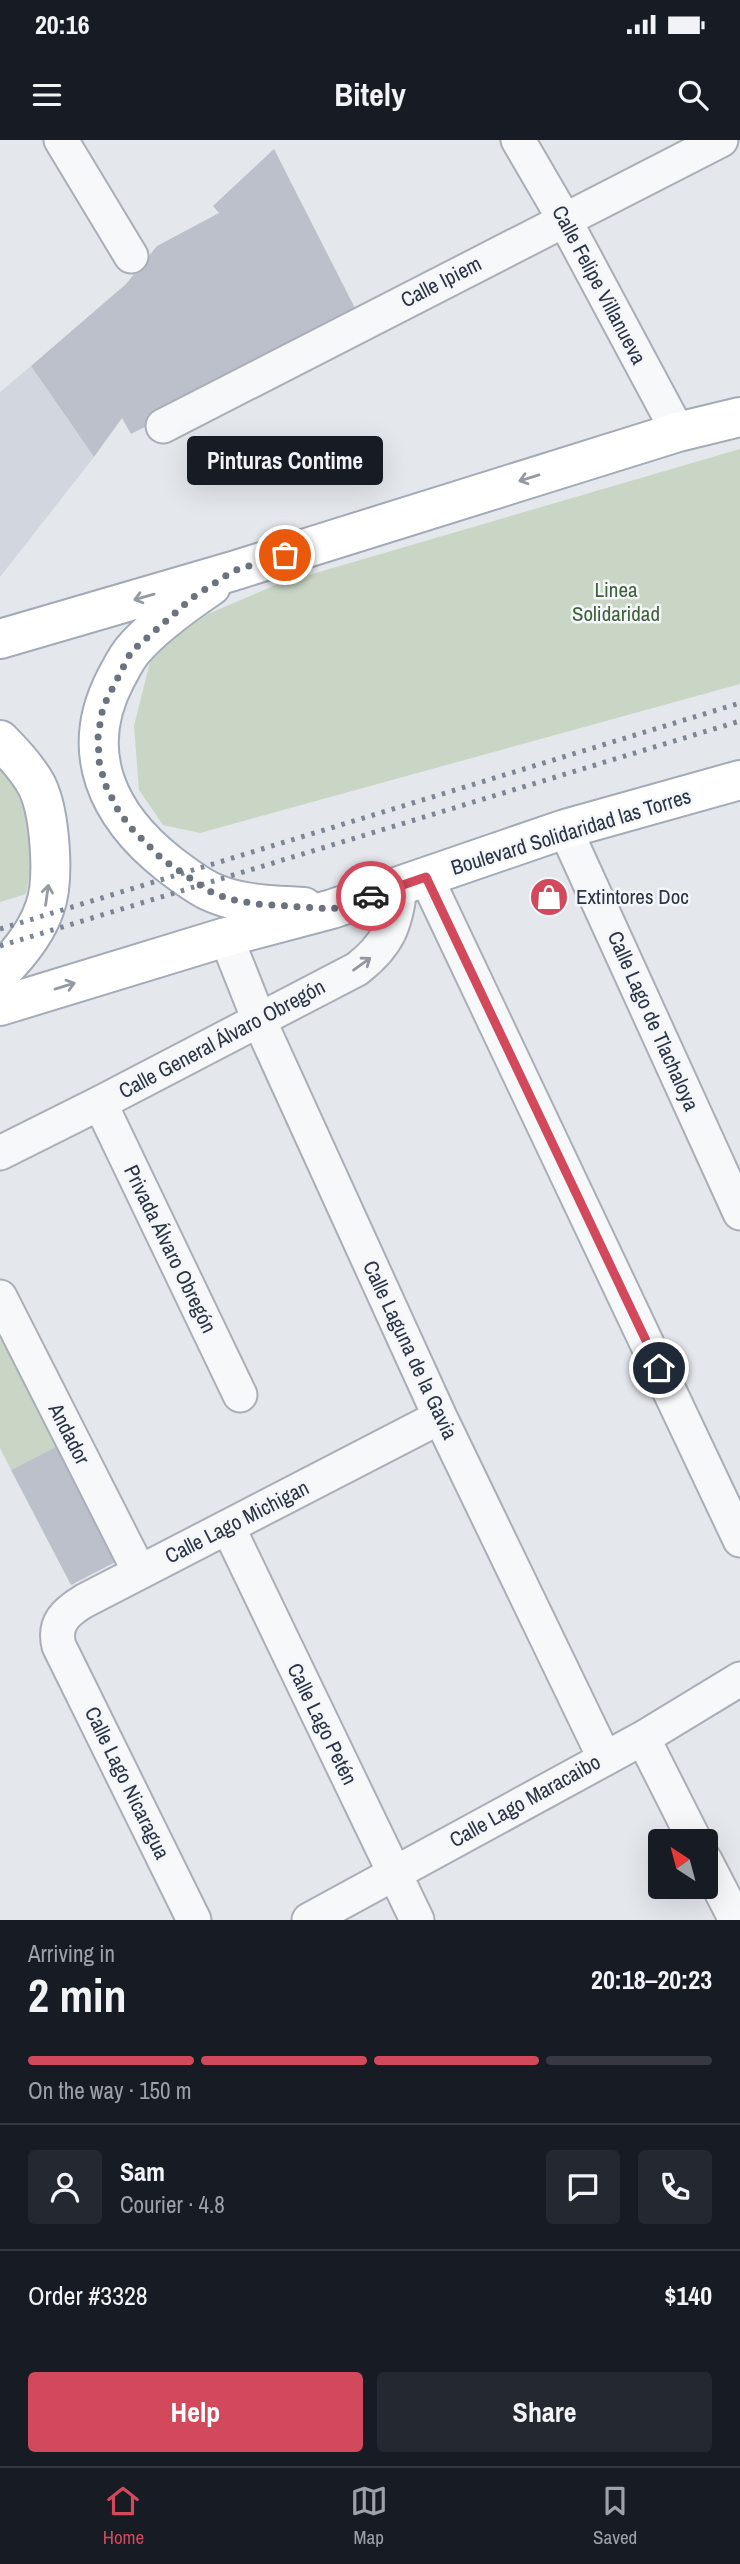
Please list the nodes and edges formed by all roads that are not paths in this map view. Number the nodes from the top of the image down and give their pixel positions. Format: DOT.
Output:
graph roads {
  1 [pos="61,140"];
  2 [pos="518,140"];
  3 [pos="721,140"];
  4 [pos="564,219"];
  5 [pos="131,256"];
  6 [pos="740,417"];
  7 [pos="163,426"];
  8 [pos="678,432"];
  9 [pos="233,571"];
  10 [pos="0,639"];
  11 [pos="0,740"];
  12 [pos="740,780"];
  13 [pos="565,829"];
  14 [pos="413,882"];
  15 [pos="332,909"];
  16 [pos="226,937"];
  17 [pos="0,973"];
  18 [pos="0,1006"];
  19 [pos="259,1020"];
  20 [pos="100,1104"];
  21 [pos="0,1153"];
  22 [pos="740,1213"];
  23 [pos="0,1297"];
  24 [pos="240,1395"];
  25 [pos="440,1418"];
  26 [pos="228,1527"];
  27 [pos="740,1540"];
  28 [pos="139,1571"];
  29 [pos="60,1646"];
  30 [pos="740,1679"];
  31 [pos="643,1738"];
  32 [pos="604,1757"];
  33 [pos="689,1829"];
  34 [pos="393,1872"];
  35 [pos="718,1885"];
  36 [pos="194,1920"];
  37 [pos="309,1920"];
  38 [pos="417,1920"];
  39 [pos="736,1920"];
  1 -- 5 [label="street"];
  2 -- 4 [label="street, Calle Felipe Villanueva"];
  3 -- 4 [label="street, Calle Ipiem"];
  4 -- 7 [label="street, Calle Ipiem"];
  4 -- 8 [label="street, Calle Felipe Villanueva"];
  6 -- 8 [label="main road"];
  8 -- 9 [label="main road, one-way"];
  9 -- 10 [label="main road, one-way"];
  9 -- 15 [label="main road"];
  17 -- 11 [label="main road, one-way"];
  12 -- 13 [label="main road, Boulevard Solidaridad las Torres"];
  13 -- 14 [label="main road, Boulevard Solidaridad las Torres"];
  13 -- 22 [label="street, Calle Lago de Tlachaloya"];
  14 -- 15 [label="main road, Boulevard Solidaridad las Torres"];
  19 -- 14 [label="street, Calle General Álvaro Obregón, one-way"];
  14 -- 27 [label="street"];
  15 -- 16 [label="main road, Boulevard Solidaridad las Torres"];
  18 -- 16 [label="main road, Boulevard Solidaridad las Torres, one-way"];
  16 -- 19 [label="street, Calle Laguna de la Gavia"];
  19 -- 20 [label="street, Calle General Álvaro Obregón"];
  19 -- 25 [label="street, Calle Laguna de la Gavia"];
  20 -- 21 [label="street, Calle General Álvaro Obregón"];
  20 -- 24 [label="street, Privada Álvaro Obregón"];
  23 -- 28 [label="street, Andador"];
  25 -- 26 [label="street, Calle Lago Michigan"];
  25 -- 32 [label="street, Calle Laguna de la Gavia"];
  26 -- 28 [label="street, Calle Lago Michigan"];
  26 -- 34 [label="street, Calle Lago Petén"];
  28 -- 29 [label="street, Calle Lago Michigan"];
  29 -- 36 [label="street, Calle Lago Nicaragua"];
  30 -- 31 [label="street, Calle Lago Maracaibo"];
  31 -- 32 [label="street, Calle Lago Maracaibo"];
  31 -- 33 [label="street"];
  32 -- 34 [label="street, Calle Lago Maracaibo"];
  34 -- 37 [label="street, Calle Lago Maracaibo"];
  34 -- 38 [label="street, Calle Lago Petén"];
  35 -- 39 [label="street"];
}
